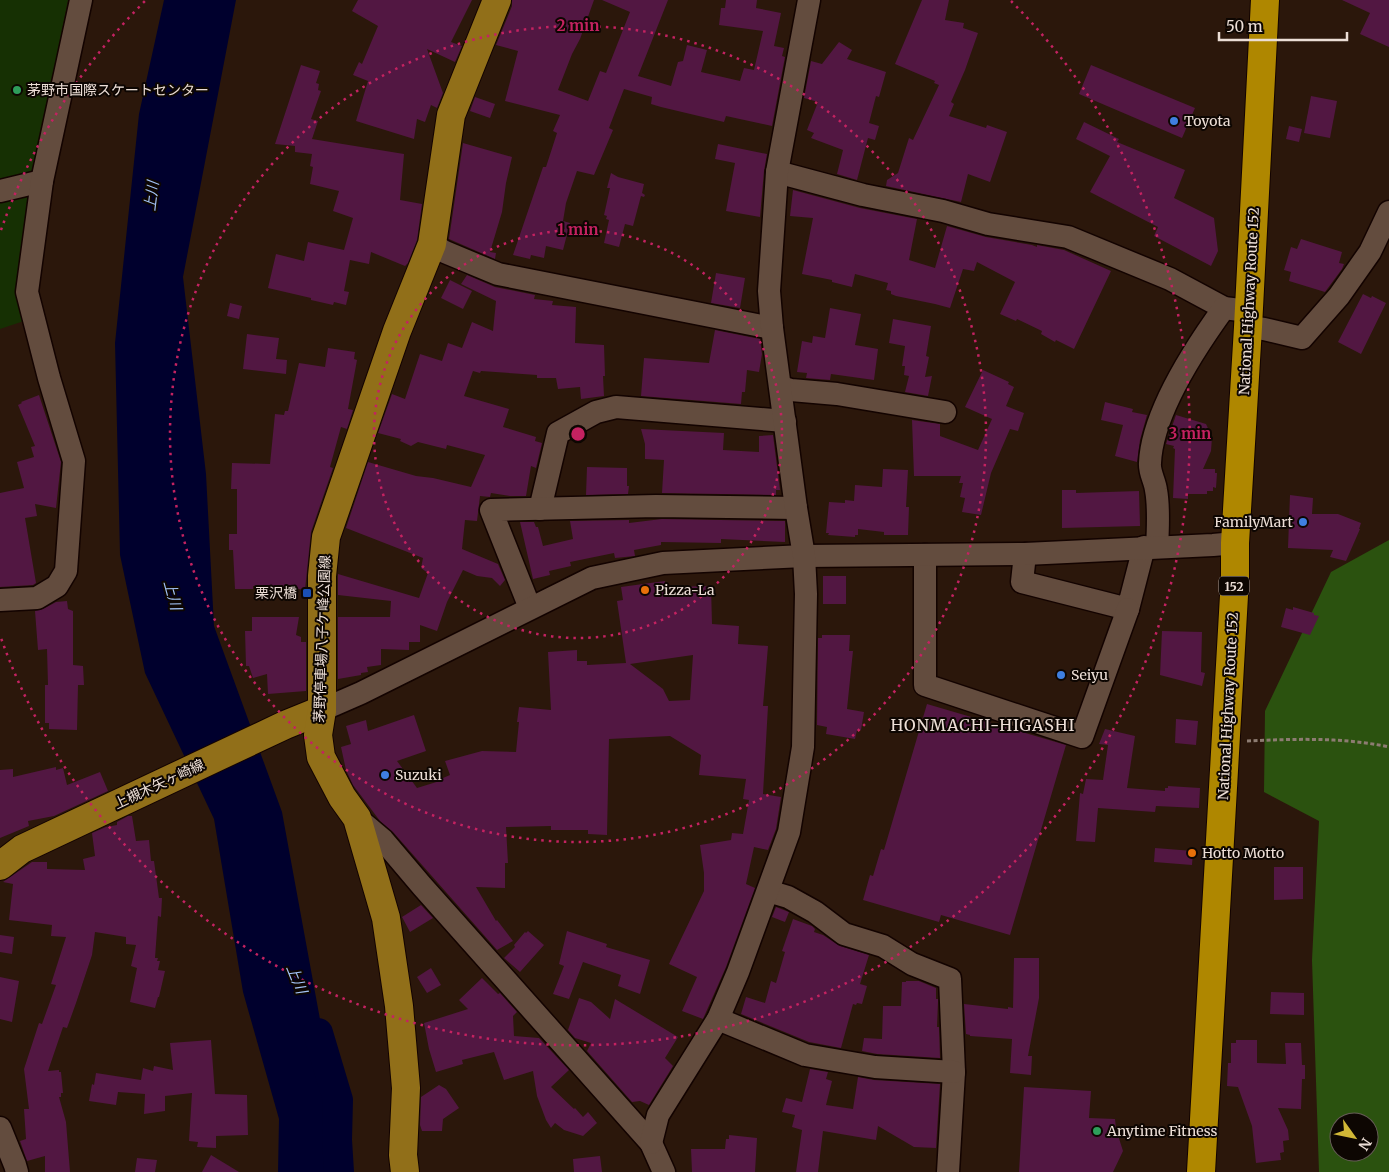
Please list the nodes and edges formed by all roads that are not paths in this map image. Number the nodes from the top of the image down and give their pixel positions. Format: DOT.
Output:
graph roads {
  1 [pos="81,0"];
  2 [pos="497,0"];
  3 [pos="808,0"];
  4 [pos="1264,0"];
  5 [pos="777,172"];
  6 [pos="42,181"];
  7 [pos="0,191"];
  8 [pos="1389,212"];
  9 [pos="432,244"];
  10 [pos="1240,316"];
  11 [pos="772,328"];
  12 [pos="781,387"];
  13 [pos="945,412"];
  14 [pos="785,421"];
  15 [pos="796,508"];
  16 [pos="540,509"];
  17 [pos="1235,543"];
  18 [pos="1151,547"];
  19 [pos="1024,554"];
  20 [pos="925,555"];
  21 [pos="804,556"];
  22 [pos="0,600"];
  23 [pos="530,608"];
  24 [pos="1128,609"];
  25 [pos="322,710"];
  26 [pos="357,818"];
  27 [pos="0,866"];
  28 [pos="768,891"];
  29 [pos="718,1019"];
  30 [pos="954,1072"];
  31 [pos="0,1128"];
  32 [pos="651,1143"];
  33 [pos="16,1172"];
  34 [pos="405,1172"];
  35 [pos="664,1172"];
  36 [pos="948,1172"];
  37 [pos="1201,1172"];
  1 -- 6 [label="street"];
  2 -- 9 [label="main road, 茅野停車場八子ケ峰公園線"];
  3 -- 5 [label="street"];
  4 -- 10 [label="highway, National Highway Route 152 / 152"];
  5 -- 10 [label="street"];
  5 -- 11 [label="street"];
  6 -- 7 [label="street"];
  6 -- 22 [label="street"];
  8 -- 10 [label="street"];
  9 -- 11 [label="street"];
  9 -- 25 [label="main road, 茅野停車場八子ケ峰公園線"];
  10 -- 17 [label="highway, National Highway Route 152 / 152"];
  10 -- 18 [label="street"];
  11 -- 12 [label="street"];
  12 -- 13 [label="street"];
  12 -- 14 [label="street"];
  14 -- 15 [label="street"];
  14 -- 16 [label="street"];
  15 -- 16 [label="street"];
  15 -- 21 [label="street"];
  16 -- 23 [label="street"];
  17 -- 18 [label="street"];
  17 -- 37 [label="highway, National Highway Route 152 / 152"];
  18 -- 19 [label="street"];
  18 -- 24 [label="street"];
  19 -- 20 [label="street"];
  19 -- 24 [label="street"];
  20 -- 21 [label="street"];
  20 -- 24 [label="street"];
  21 -- 23 [label="street"];
  21 -- 28 [label="street"];
  23 -- 25 [label="street"];
  25 -- 26 [label="main road, 茅野停車場八子ケ峰公園線"];
  25 -- 27 [label="main road, 上槻木矢ヶ崎線"];
  26 -- 32 [label="street"];
  26 -- 34 [label="main road, 茅野停車場八子ケ峰公園線"];
  28 -- 29 [label="street"];
  28 -- 30 [label="street"];
  29 -- 30 [label="street"];
  29 -- 32 [label="street"];
  30 -- 36 [label="street"];
  31 -- 33 [label="street"];
  32 -- 35 [label="street"];
}
